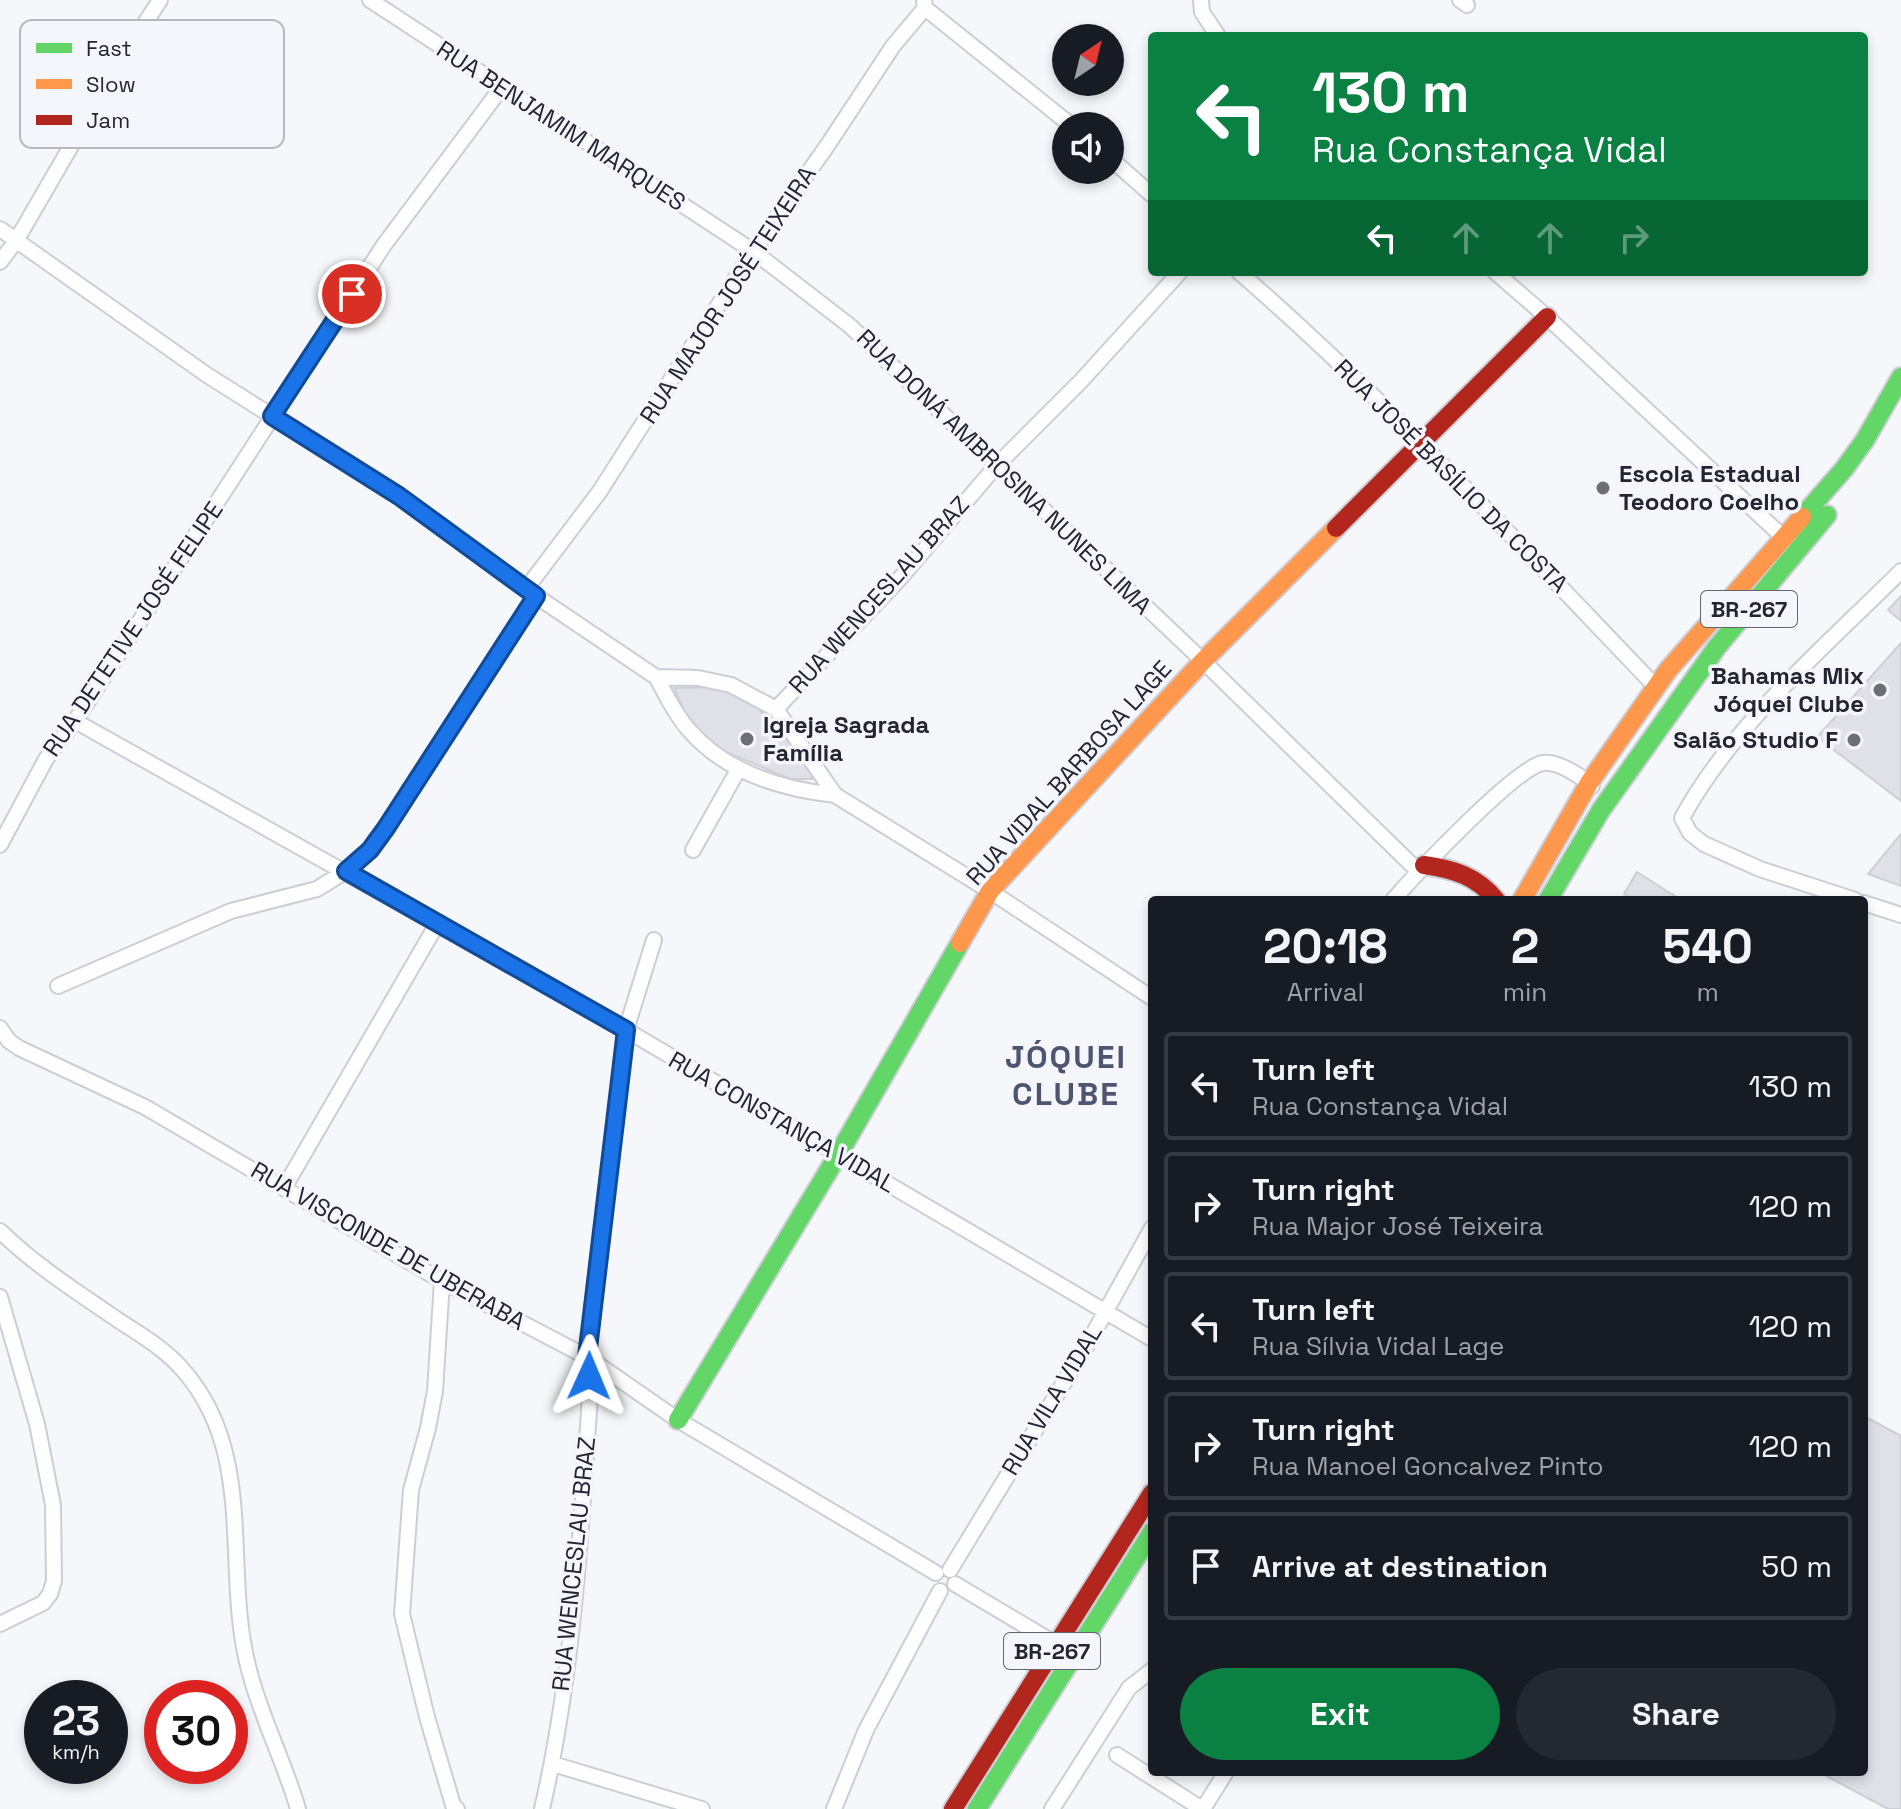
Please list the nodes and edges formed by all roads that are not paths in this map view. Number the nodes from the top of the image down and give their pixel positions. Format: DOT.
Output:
graph roads {
  1 [pos="160,0"];
  2 [pos="370,0"];
  3 [pos="1201,0"];
  4 [pos="924,4"];
  5 [pos="147,20"];
  6 [pos="1215,32"];
  7 [pos="502,87"];
  8 [pos="1055,112"];
  9 [pos="70,148"];
  10 [pos="1124,170"];
  11 [pos="1148,191"];
  12 [pos="0,229"];
  13 [pos="16,241"];
  14 [pos="753,251"];
  15 [pos="0,262"];
  16 [pos="1176,276"];
  17 [pos="1244,276"];
  18 [pos="1500,276"];
  19 [pos="1547,317"];
  20 [pos="1901,377"];
  21 [pos="1901,411"];
  22 [pos="272,416"];
  23 [pos="1423,443"];
  24 [pos="997,465"];
  25 [pos="1784,538"];
  26 [pos="1901,571"];
  27 [pos="531,593"];
  28 [pos="1203,661"];
  29 [pos="656,677"];
  30 [pos="1656,687"];
  31 [pos="776,709"];
  32 [pos="75,721"];
  33 [pos="738,770"];
  34 [pos="1623,779"];
  35 [pos="1589,783"];
  36 [pos="835,795"];
  37 [pos="1601,810"];
  38 [pos="0,845"];
  39 [pos="693,850"];
  40 [pos="1421,868"];
  41 [pos="346,871"];
  42 [pos="990,891"];
  43 [pos="1396,896"];
  44 [pos="1493,896"];
  45 [pos="1524,896"];
  46 [pos="1550,896"];
  47 [pos="1843,896"];
  48 [pos="1868,904"];
  49 [pos="1901,915"];
  50 [pos="437,924"];
  51 [pos="654,940"];
  52 [pos="58,986"];
  53 [pos="1148,995"];
  54 [pos="0,1028"];
  55 [pos="626,1030"];
  56 [pos="838,1155"];
  57 [pos="284,1188"];
  58 [pos="0,1231"];
  59 [pos="1148,1235"];
  60 [pos="442,1281"];
  61 [pos="0,1297"];
  62 [pos="1105,1310"];
  63 [pos="1148,1337"];
  64 [pos="587,1357"];
  65 [pos="678,1420"];
  66 [pos="1148,1499"];
  67 [pos="1148,1538"];
  68 [pos="947,1576"];
  69 [pos="0,1624"];
  70 [pos="1056,1644"];
  71 [pos="1148,1673"];
  72 [pos="1117,1755"];
  73 [pos="553,1764"];
  74 [pos="1148,1775"];
  75 [pos="1150,1776"];
  76 [pos="1223,1776"];
  77 [pos="298,1809"];
  78 [pos="457,1809"];
  79 [pos="542,1809"];
  80 [pos="702,1809"];
  81 [pos="834,1809"];
  82 [pos="953,1809"];
  83 [pos="977,1809"];
  84 [pos="1052,1809"];
  85 [pos="1202,1809"];
  1 -- 5 [label="street"];
  2 -- 7 [label="street, RUA BENJAMIM MARQUES"];
  3 -- 6 [label="street"];
  4 -- 8 [label="street"];
  4 -- 14 [label="street, RUA MAJOR JOSÉ TEIXEIRA"];
  7 -- 14 [label="street, RUA BENJAMIM MARQUES"];
  7 -- 22 [label="street, RUA DETETIVE JOSÉ FELIPE"];
  9 -- 13 [label="street"];
  10 -- 11 [label="street"];
  12 -- 13 [label="street"];
  13 -- 15 [label="street"];
  13 -- 22 [label="street"];
  14 -- 24 [label="street, RUA DONÁ AMBROSINA NUNES LIMA"];
  14 -- 27 [label="street, RUA MAJOR JOSÉ TEIXEIRA"];
  16 -- 24 [label="street, RUA WENCESLAU BRAZ"];
  17 -- 23 [label="street, RUA JOSÉ BASÍLIO DA COSTA"];
  18 -- 19 [label="street"];
  19 -- 23 [label="main road, RUA VIDAL BARBOSA LAGE"];
  19 -- 25 [label="street"];
  20 -- 25 [label="main road, BR-267"];
  21 -- 34 [label="main road, BR-267"];
  22 -- 27 [label="street"];
  22 -- 32 [label="street, RUA DETETIVE JOSÉ FELIPE"];
  23 -- 28 [label="main road, RUA VIDAL BARBOSA LAGE"];
  23 -- 30 [label="street, RUA JOSÉ BASÍLIO DA COSTA"];
  24 -- 28 [label="street, RUA DONÁ AMBROSINA NUNES LIMA"];
  24 -- 31 [label="street, RUA WENCESLAU BRAZ"];
  25 -- 30 [label="main road, BR-267"];
  26 -- 47 [label="street"];
  27 -- 29 [label="street"];
  27 -- 41 [label="street, RUA MAJOR JOSÉ TEIXEIRA"];
  28 -- 40 [label="street, RUA DONÁ AMBROSINA NUNES LIMA"];
  28 -- 42 [label="main road, RUA VIDAL BARBOSA LAGE"];
  29 -- 31 [label="street"];
  29 -- 33 [label="street"];
  30 -- 35 [label="main road, BR-267"];
  31 -- 36 [label="street"];
  32 -- 38 [label="street, RUA DETETIVE JOSÉ FELIPE"];
  32 -- 41 [label="street, RUA CONSTANÇA VIDAL"];
  33 -- 36 [label="street"];
  33 -- 39 [label="street"];
  34 -- 35 [label="main road"];
  34 -- 37 [label="main road, BR-267"];
  35 -- 37 [label="street"];
  35 -- 40 [label="street"];
  35 -- 45 [label="main road, BR-267"];
  36 -- 42 [label="street"];
  37 -- 46 [label="main road, BR-267"];
  40 -- 43 [label="street"];
  40 -- 44 [label="main road"];
  41 -- 50 [label="street, RUA CONSTANÇA VIDAL"];
  41 -- 52 [label="street, RUA MAJOR JOSÉ TEIXEIRA"];
  42 -- 53 [label="street"];
  42 -- 56 [label="main road, RUA VIDAL BARBOSA LAGE"];
  48 -- 49 [label="street"];
  50 -- 55 [label="street, RUA CONSTANÇA VIDAL"];
  50 -- 57 [label="street"];
  51 -- 55 [label="street, RUA WENCESLAU BRAZ"];
  54 -- 57 [label="street, RUA VISCONDE DE UBERABA"];
  55 -- 56 [label="street, RUA CONSTANÇA VIDAL"];
  55 -- 64 [label="street, RUA WENCESLAU BRAZ"];
  56 -- 62 [label="street, RUA CONSTANÇA VIDAL"];
  56 -- 65 [label="main road, RUA VIDAL BARBOSA LAGE"];
  57 -- 60 [label="street, RUA VISCONDE DE UBERABA"];
  58 -- 77 [label="street"];
  59 -- 62 [label="street, RUA VILA VIDAL"];
  60 -- 64 [label="street, RUA VISCONDE DE UBERABA"];
  60 -- 78 [label="street"];
  61 -- 69 [label="street"];
  62 -- 63 [label="street, RUA CONSTANÇA VIDAL"];
  62 -- 68 [label="street, RUA VILA VIDAL"];
  64 -- 65 [label="street, RUA VISCONDE DE UBERABA"];
  64 -- 73 [label="street, RUA WENCESLAU BRAZ"];
  65 -- 68 [label="street, RUA VISCONDE DE UBERABA"];
  66 -- 70 [label="main road, BR-267"];
  67 -- 83 [label="main road, BR-267"];
  68 -- 70 [label="street, RUA VISCONDE DE UBERABA"];
  68 -- 81 [label="street"];
  70 -- 82 [label="main road, BR-267"];
  71 -- 84 [label="street"];
  72 -- 74 [label="street"];
  73 -- 79 [label="street, RUA WENCESLAU BRAZ"];
  73 -- 80 [label="street"];
  75 -- 85 [label="street"];
  76 -- 85 [label="street"];
}
